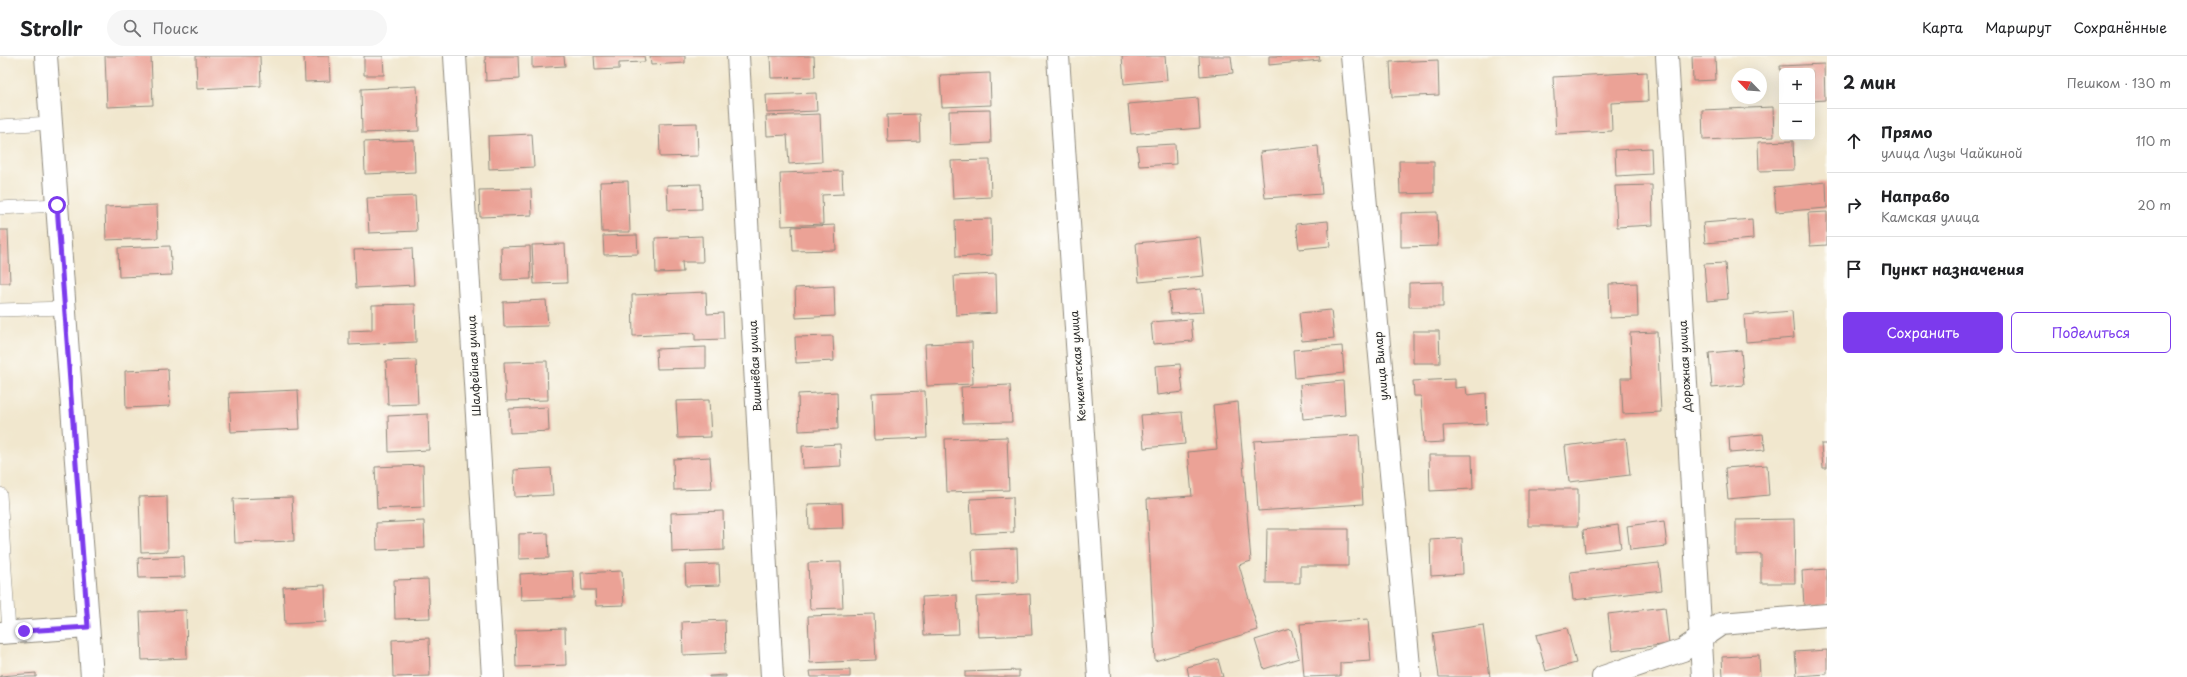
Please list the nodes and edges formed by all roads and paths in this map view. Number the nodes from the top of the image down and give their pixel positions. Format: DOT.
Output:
graph roads {
  1 [pos="46,56"];
  2 [pos="455,56"];
  3 [pos="738,56"];
  4 [pos="1058,56"];
  5 [pos="1352,56"];
  6 [pos="1667,56"];
  7 [pos="51,123"];
  8 [pos="0,126"];
  9 [pos="57,205"];
  10 [pos="0,208"];
  11 [pos="65,308"];
  12 [pos="0,310"];
  13 [pos="0,494"];
  14 [pos="1827,615"];
  15 [pos="88,627"];
  16 [pos="4,633"];
  17 [pos="1701,639"];
  18 [pos="92,677"];
  19 [pos="493,677"];
  20 [pos="772,677"];
  21 [pos="1099,677"];
  22 [pos="1410,677"];
  23 [pos="1603,677"];
  24 [pos="1703,677"];
  1 -- 7 [label="street"];
  2 -- 19 [label="street, Шалфейная улица"];
  3 -- 20 [label="street, Вишнёвая улица"];
  4 -- 21 [label="street, Кечкеметская улица"];
  5 -- 22 [label="street, улица Вилар"];
  6 -- 17 [label="street, Дорожная улица"];
  7 -- 8 [label="lane"];
  7 -- 9 [label="street"];
  9 -- 10 [label="lane"];
  9 -- 11 [label="street"];
  11 -- 12 [label="lane"];
  11 -- 15 [label="street"];
  13 -- 16 [label="lane"];
  14 -- 17 [label="street"];
  15 -- 16 [label="street"];
  15 -- 18 [label="street"];
  17 -- 23 [label="street"];
  17 -- 24 [label="street, Дорожная улица"];
}
